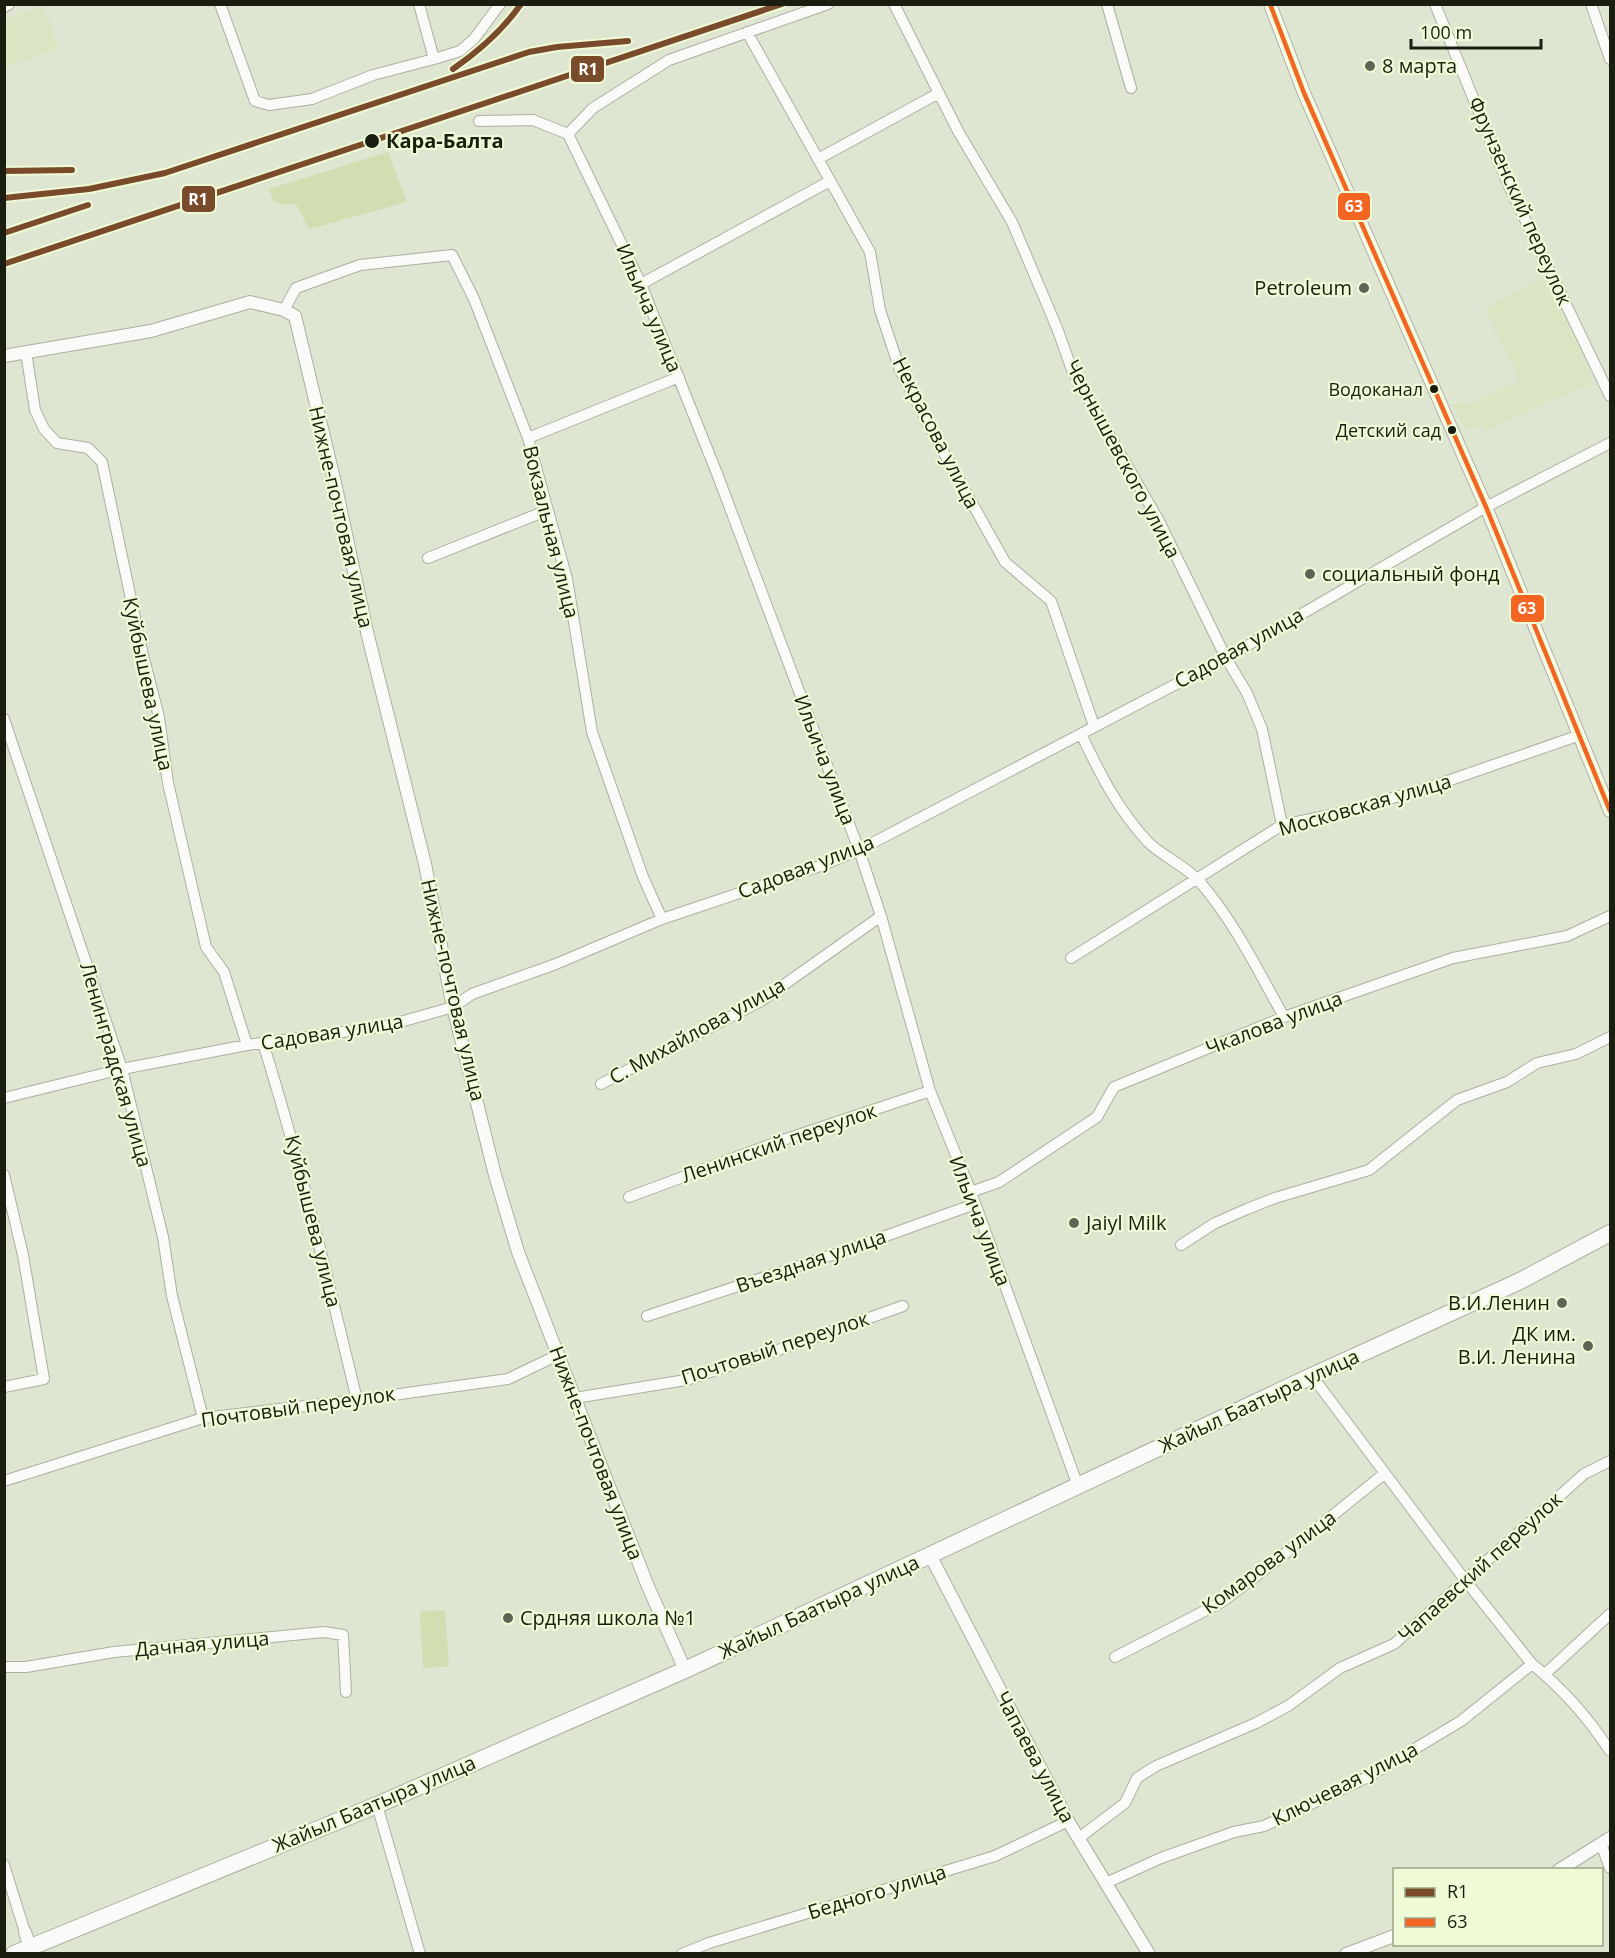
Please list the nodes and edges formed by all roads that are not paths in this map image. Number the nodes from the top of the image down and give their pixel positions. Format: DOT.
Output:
graph roads {
  1 [pos="220,4"];
  2 [pos="419,4"];
  3 [pos="500,4"];
  4 [pos="828,4"];
  5 [pos="894,4"];
  6 [pos="1107,4"];
  7 [pos="1270,4"];
  8 [pos="1435,4"];
  9 [pos="1591,4"];
  10 [pos="747,32"];
  11 [pos="1611,59"];
  12 [pos="435,60"];
  13 [pos="1131,88"];
  14 [pos="939,93"];
  15 [pos="479,121"];
  16 [pos="568,134"];
  17 [pos="818,159"];
  18 [pos="830,181"];
  19 [pos="641,284"];
  20 [pos="284,310"];
  21 [pos="26,352"];
  22 [pos="4,356"];
  23 [pos="679,377"];
  24 [pos="1611,396"];
  25 [pos="528,438"];
  26 [pos="1611,442"];
  27 [pos="1486,507"];
  28 [pos="548,510"];
  29 [pos="428,558"];
  30 [pos="1226,658"];
  31 [pos="4,719"];
  32 [pos="1094,726"];
  33 [pos="1081,734"];
  34 [pos="1580,735"];
  35 [pos="1611,811"];
  36 [pos="1282,825"];
  37 [pos="859,850"];
  38 [pos="1198,880"];
  39 [pos="881,916"];
  40 [pos="1611,916"];
  41 [pos="662,919"];
  42 [pos="1071,958"];
  43 [pos="453,1007"];
  44 [pos="1284,1017"];
  45 [pos="1611,1037"];
  46 [pos="263,1043"];
  47 [pos="247,1045"];
  48 [pos="122,1069"];
  49 [pos="601,1084"];
  50 [pos="930,1091"];
  51 [pos="4,1098"];
  52 [pos="4,1175"];
  53 [pos="971,1192"];
  54 [pos="629,1197"];
  55 [pos="975,1204"];
  56 [pos="1611,1233"];
  57 [pos="1181,1245"];
  58 [pos="903,1306"];
  59 [pos="647,1316"];
  60 [pos="558,1355"];
  61 [pos="1311,1376"];
  62 [pos="4,1387"];
  63 [pos="575,1398"];
  64 [pos="357,1400"];
  65 [pos="203,1418"];
  66 [pos="1611,1461"];
  67 [pos="1384,1474"];
  68 [pos="4,1481"];
  69 [pos="1078,1486"];
  70 [pos="930,1555"];
  71 [pos="1465,1580"];
  72 [pos="1611,1614"];
  73 [pos="1115,1658"];
  74 [pos="682,1663"];
  75 [pos="1532,1664"];
  76 [pos="4,1667"];
  77 [pos="1545,1674"];
  78 [pos="346,1692"];
  79 [pos="1611,1751"];
  80 [pos="376,1805"];
  81 [pos="1068,1821"];
  82 [pos="1078,1838"];
  83 [pos="1606,1841"];
  84 [pos="4,1865"];
  85 [pos="1560,1868"];
  86 [pos="1611,1868"];
  87 [pos="1106,1883"];
  88 [pos="1393,1937"];
  89 [pos="28,1940"];
  90 [pos="14,1953"];
  91 [pos="420,1953"];
  92 [pos="682,1953"];
  93 [pos="1149,1953"];
  94 [pos="1346,1953"];
  1 -- 12 [label="street"];
  2 -- 12 [label="street"];
  3 -- 12 [label="street"];
  4 -- 10 [label="street"];
  5 -- 14 [label="street, Чернышевского улица"];
  6 -- 13 [label="street"];
  7 -- 27 [label="street"];
  8 -- 24 [label="street, Фрунзенский переулок"];
  9 -- 11 [label="street"];
  10 -- 16 [label="street"];
  10 -- 17 [label="street, Некрасова улица"];
  14 -- 17 [label="street"];
  14 -- 30 [label="street, Чернышевского улица"];
  15 -- 16 [label="street"];
  16 -- 19 [label="street, Ильича улица"];
  17 -- 18 [label="street, Некрасова улица"];
  18 -- 19 [label="street"];
  18 -- 32 [label="street, Некрасова улица"];
  19 -- 23 [label="street, Ильича улица"];
  20 -- 21 [label="street"];
  20 -- 25 [label="street, Вокзальная улица"];
  20 -- 43 [label="street, Нижне-почтовая улица"];
  21 -- 22 [label="street"];
  21 -- 47 [label="street, Куйбышева улица"];
  23 -- 25 [label="street"];
  23 -- 37 [label="street, Ильича улица"];
  25 -- 28 [label="street, Вокзальная улица"];
  26 -- 27 [label="street, Садовая улица"];
  27 -- 30 [label="street, Садовая улица"];
  27 -- 34 [label="street"];
  28 -- 29 [label="street"];
  28 -- 41 [label="street, Вокзальная улица"];
  30 -- 32 [label="street, Садовая улица"];
  30 -- 36 [label="street, Чернышевского улица"];
  31 -- 48 [label="street, Ленинградская улица"];
  32 -- 33 [label="street, Садовая улица"];
  33 -- 37 [label="street, Садовая улица"];
  33 -- 38 [label="street"];
  34 -- 35 [label="street"];
  34 -- 36 [label="street, Московская улица"];
  36 -- 38 [label="street, Московская улица"];
  37 -- 39 [label="street, Ильича улица"];
  37 -- 41 [label="street, Садовая улица"];
  38 -- 42 [label="street, Московская улица"];
  38 -- 44 [label="street"];
  39 -- 49 [label="street, С. Михайлова улица"];
  39 -- 50 [label="street, Ильича улица"];
  40 -- 44 [label="street, Чкалова улица"];
  41 -- 43 [label="street, Садовая улица"];
  43 -- 46 [label="street, Садовая улица"];
  43 -- 60 [label="street, Нижне-почтовая улица"];
  44 -- 53 [label="street, Чкалова улица"];
  45 -- 57 [label="street"];
  46 -- 47 [label="street, Садовая улица"];
  46 -- 64 [label="street, Куйбышева улица"];
  47 -- 48 [label="street, Садовая улица"];
  48 -- 51 [label="street, Садовая улица"];
  48 -- 65 [label="street, Ленинградская улица"];
  50 -- 53 [label="street, Ильича улица"];
  50 -- 54 [label="street, Ленинский переулок"];
  52 -- 62 [label="street"];
  53 -- 55 [label="street, Ильича улица"];
  55 -- 59 [label="street, Въездная улица"];
  55 -- 69 [label="street, Ильича улица"];
  56 -- 61 [label="highway, Жайыл Баатыра улица"];
  58 -- 63 [label="street, Почтовый переулок"];
  60 -- 63 [label="street, Нижне-почтовая улица"];
  60 -- 64 [label="street, Почтовый переулок"];
  61 -- 67 [label="street"];
  61 -- 69 [label="highway, Жайыл Баатыра улица"];
  63 -- 74 [label="street, Нижне-почтовая улица"];
  64 -- 65 [label="street, Почтовый переулок"];
  65 -- 68 [label="street, Почтовый переулок"];
  66 -- 71 [label="street, Чапаевский переулок"];
  67 -- 71 [label="street"];
  67 -- 73 [label="street, Комарова улица"];
  69 -- 70 [label="highway, Жайыл Баатыра улица"];
  70 -- 74 [label="highway, Жайыл Баатыра улица"];
  70 -- 81 [label="street, Чапаева улица"];
  71 -- 75 [label="street"];
  71 -- 82 [label="street, Чапаевский переулок"];
  72 -- 77 [label="street"];
  74 -- 80 [label="highway, Жайыл Баатыра улица"];
  75 -- 77 [label="street"];
  75 -- 87 [label="street, Ключевая улица"];
  76 -- 78 [label="street, Дачная улица"];
  77 -- 79 [label="street"];
  80 -- 89 [label="highway, Жайыл Баатыра улица"];
  80 -- 91 [label="street"];
  81 -- 82 [label="street, Чапаева улица"];
  81 -- 92 [label="street, Бедного улица"];
  82 -- 87 [label="street, Чапаева улица"];
  83 -- 85 [label="street"];
  83 -- 86 [label="street"];
  84 -- 89 [label="street"];
  87 -- 93 [label="street, Чапаева улица"];
  88 -- 94 [label="street"];
  89 -- 90 [label="highway, Жайыл Баатыра улица"];
}
